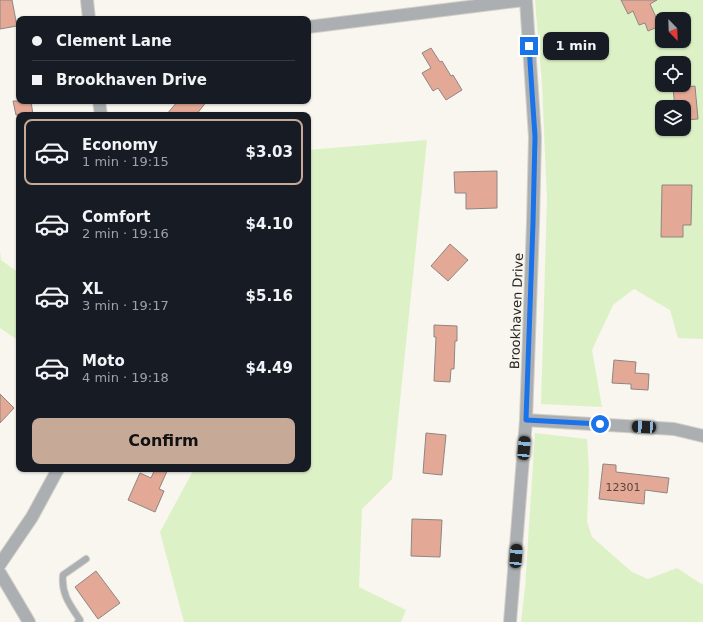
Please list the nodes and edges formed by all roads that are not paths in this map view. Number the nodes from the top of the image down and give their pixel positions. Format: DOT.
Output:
graph roads {
  1 [pos="87,0"];
  2 [pos="525,0"];
  3 [pos="89,16"];
  4 [pos="311,27"];
  5 [pos="526,420"];
  6 [pos="703,436"];
  7 [pos="56,472"];
  8 [pos="86,558"];
  9 [pos="0,564"];
  10 [pos="0,573"];
  11 [pos="29,622"];
  12 [pos="78,622"];
  13 [pos="510,622"];
  1 -- 3 [label="street"];
  2 -- 4 [label="street"];
  2 -- 5 [label="street, Brookhaven Drive"];
  5 -- 6 [label="street"];
  5 -- 13 [label="street, Brookhaven Drive"];
  7 -- 9 [label="street"];
  8 -- 12 [label="lane"];
  10 -- 11 [label="street"];
}
